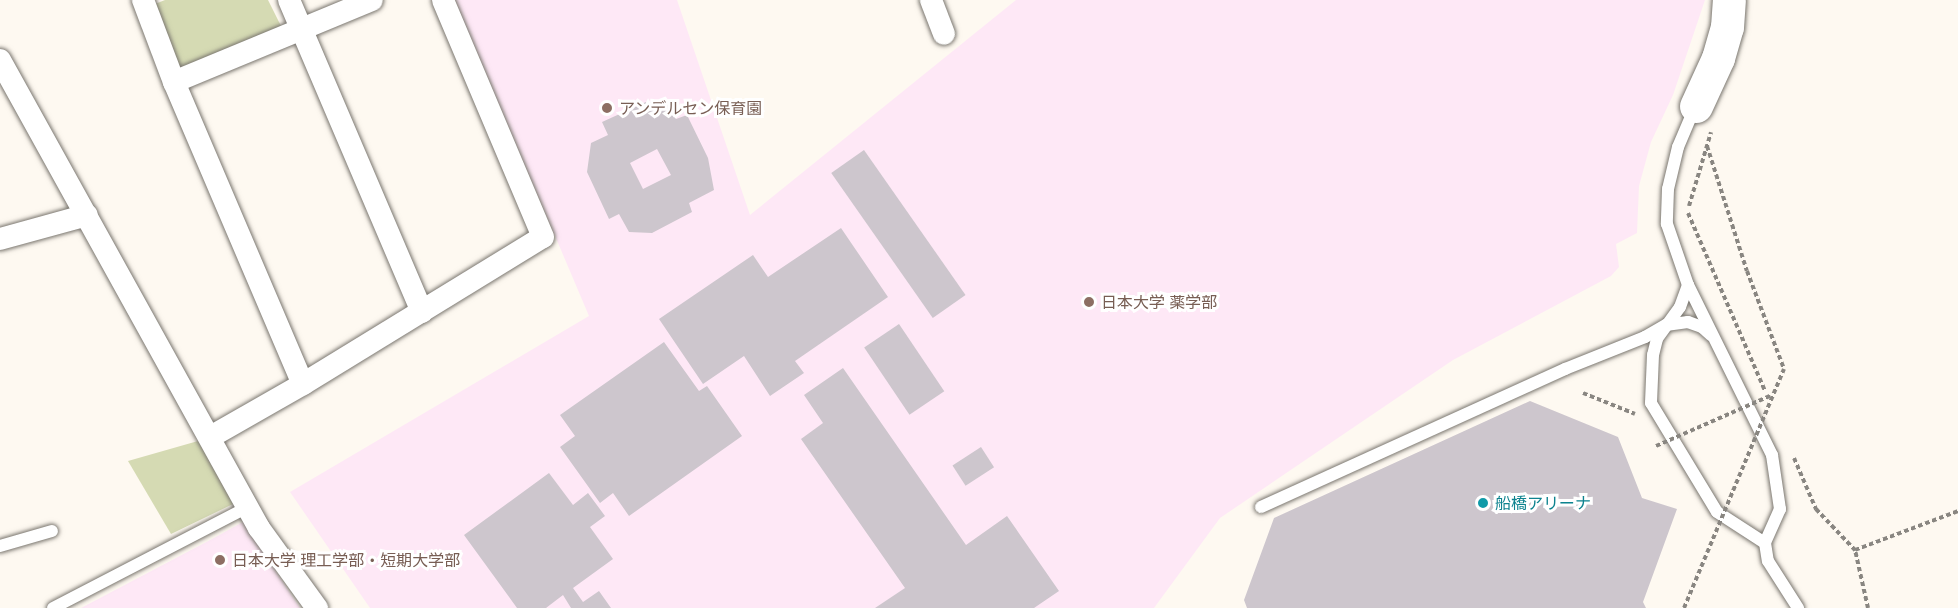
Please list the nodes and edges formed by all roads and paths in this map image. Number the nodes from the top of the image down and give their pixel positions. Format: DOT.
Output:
graph roads {
  1 [pos="143,0"];
  2 [pos="289,0"];
  3 [pos="372,0"];
  4 [pos="442,0"];
  5 [pos="931,0"];
  6 [pos="1729,0"];
  7 [pos="301,29"];
  8 [pos="944,34"];
  9 [pos="0,60"];
  10 [pos="174,82"];
  11 [pos="1704,116"];
  12 [pos="1707,146"];
  13 [pos="87,215"];
  14 [pos="0,239"];
  15 [pos="1688,285"];
  16 [pos="422,312"];
  17 [pos="1666,325"];
  18 [pos="1715,338"];
  19 [pos="303,384"];
  20 [pos="1583,393"];
  21 [pos="1773,395"];
  22 [pos="1773,410"];
  23 [pos="1637,415"];
  24 [pos="219,432"];
  25 [pos="1652,438"];
  26 [pos="1656,446"];
  27 [pos="1792,454"];
  28 [pos="1662,456"];
  29 [pos="248,507"];
  30 [pos="1261,507"];
  31 [pos="1958,512"];
  32 [pos="1707,530"];
  33 [pos="52,531"];
  34 [pos="1713,539"];
  35 [pos="1765,543"];
  36 [pos="0,546"];
  37 [pos="1855,550"];
  38 [pos="53,608"];
  39 [pos="316,608"];
  40 [pos="1684,608"];
  41 [pos="1798,608"];
  42 [pos="1868,608"];
  1 -- 10 [label="street"];
  2 -- 7 [label="street"];
  3 -- 7 [label="street"];
  4 -- 16 [label="street"];
  5 -- 8 [label="street"];
  6 -- 11 [label="street"];
  7 -- 10 [label="street"];
  7 -- 16 [label="street"];
  9 -- 13 [label="street"];
  10 -- 19 [label="street"];
  11 -- 12 [label="path"];
  11 -- 15 [label="lane"];
  12 -- 21 [label="path, bridge"];
  12 -- 22 [label="path"];
  13 -- 14 [label="street"];
  13 -- 29 [label="street"];
  15 -- 17 [label="lane"];
  15 -- 18 [label="lane"];
  16 -- 19 [label="street"];
  17 -- 18 [label="lane"];
  17 -- 30 [label="lane"];
  17 -- 35 [label="lane"];
  18 -- 35 [label="lane"];
  19 -- 24 [label="street"];
  20 -- 23 [label="path"];
  21 -- 26 [label="path, bridge"];
  21 -- 34 [label="path, bridge"];
  25 -- 26 [label="path, bridge"];
  26 -- 28 [label="path"];
  27 -- 37 [label="path"];
  29 -- 38 [label="lane"];
  29 -- 39 [label="street"];
  31 -- 37 [label="path"];
  32 -- 34 [label="path, bridge"];
  33 -- 36 [label="lane"];
  34 -- 40 [label="path, bridge"];
  35 -- 41 [label="lane"];
  37 -- 42 [label="path"];
}
